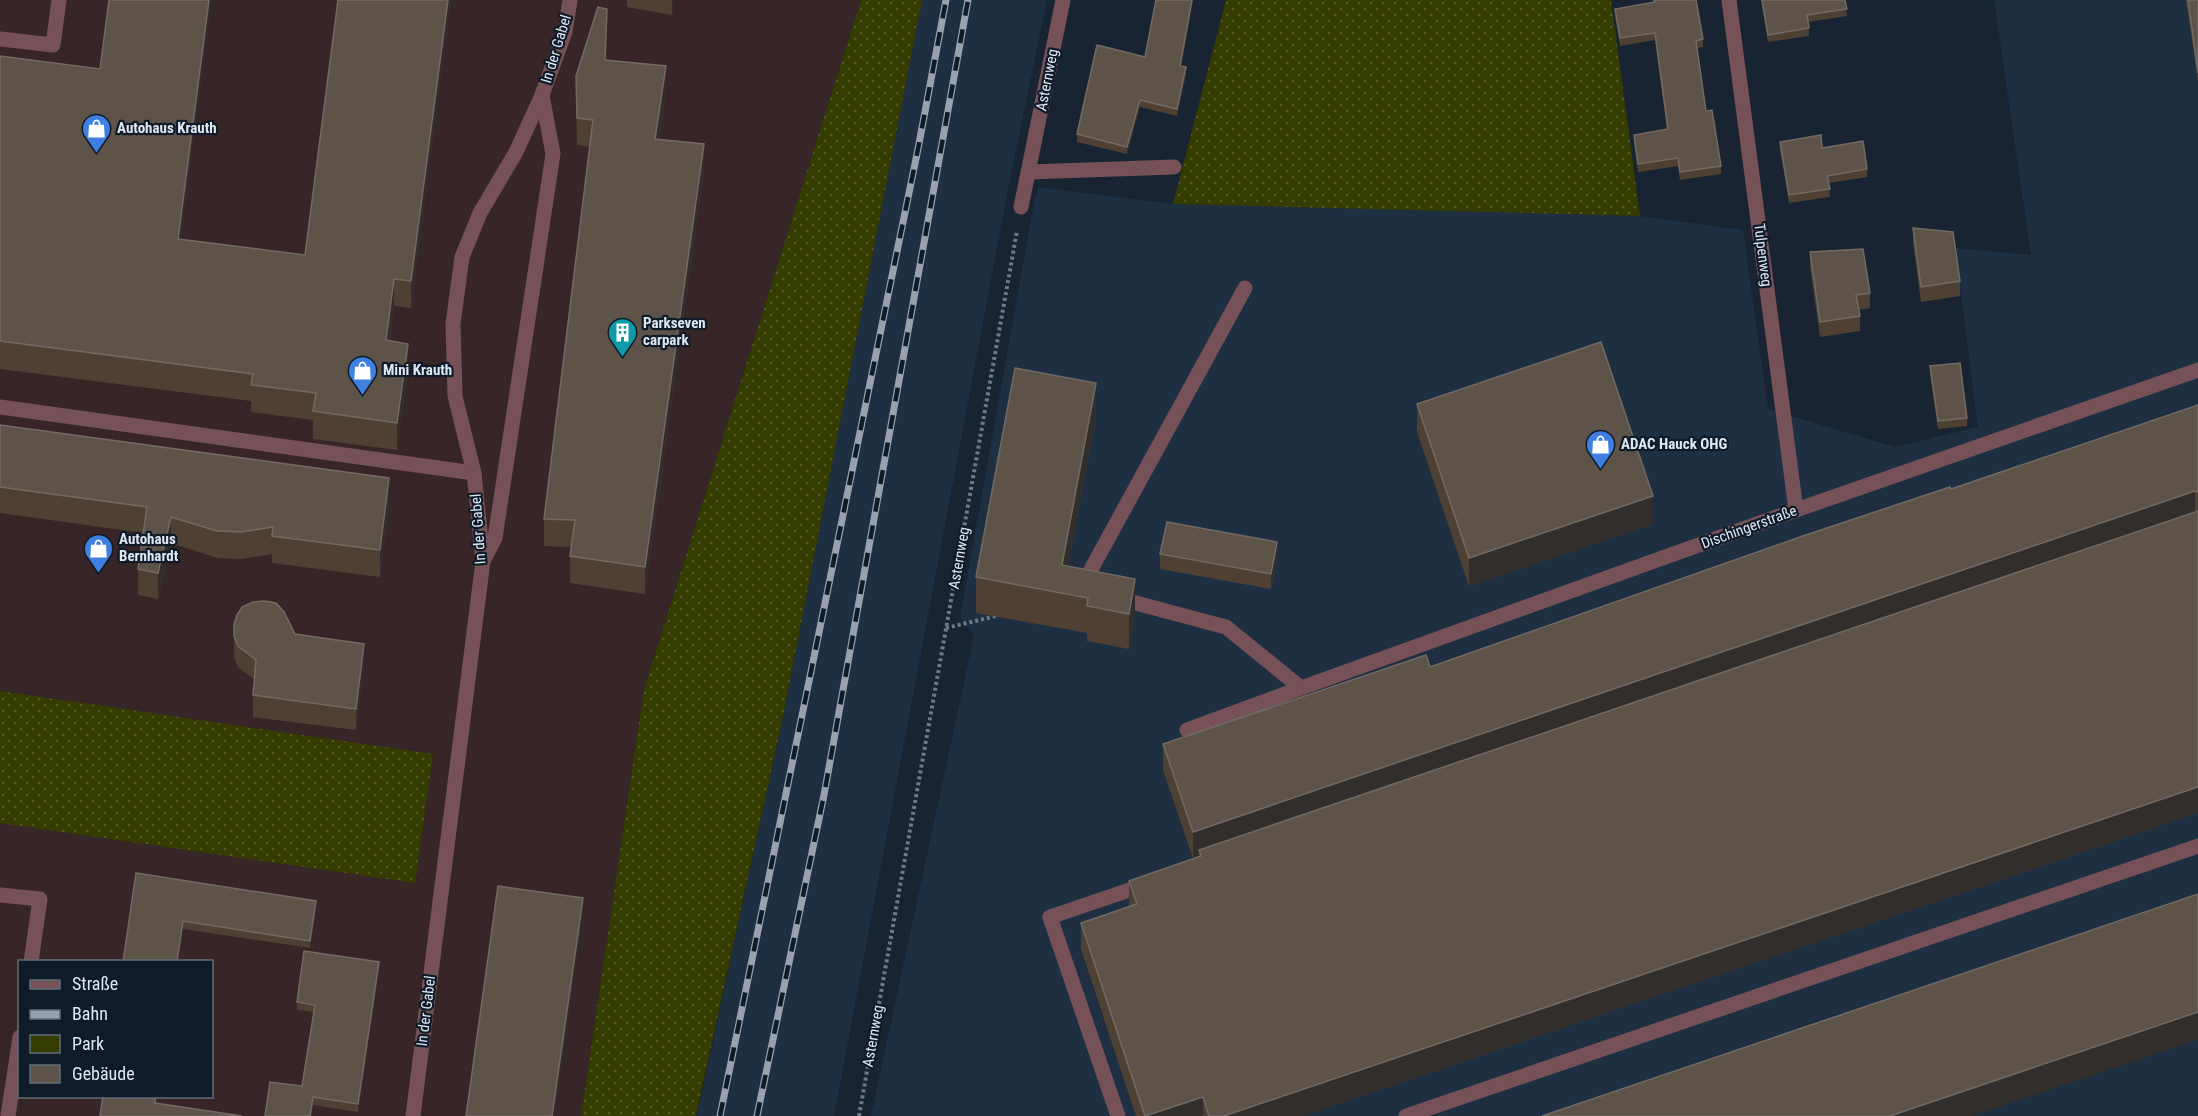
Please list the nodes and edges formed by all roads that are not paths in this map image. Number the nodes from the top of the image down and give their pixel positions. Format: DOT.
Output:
graph roads {
  1 [pos="59,0"];
  2 [pos="570,0"];
  3 [pos="1063,0"];
  4 [pos="1729,0"];
  5 [pos="0,39"];
  6 [pos="542,95"];
  7 [pos="1174,167"];
  8 [pos="1029,172"];
  9 [pos="1022,207"];
  10 [pos="1245,288"];
  11 [pos="2198,370"];
  12 [pos="0,407"];
  13 [pos="474,473"];
  14 [pos="1796,510"];
  15 [pos="483,561"];
  16 [pos="1301,688"];
  17 [pos="1187,730"];
  18 [pos="2198,846"];
  19 [pos="1162,879"];
  20 [pos="0,895"];
  21 [pos="31,960"];
  22 [pos="18,1050"];
  23 [pos="8,1116"];
  24 [pos="413,1116"];
  25 [pos="1118,1116"];
  26 [pos="1406,1116"];
  1 -- 5 [label="street"];
  2 -- 6 [label="street, In der Gabel"];
  3 -- 8 [label="street, Asternweg"];
  4 -- 14 [label="street, Tulpenweg"];
  6 -- 13 [label="street, In der Gabel"];
  6 -- 15 [label="street"];
  7 -- 8 [label="street"];
  8 -- 9 [label="street, Asternweg"];
  10 -- 16 [label="street"];
  11 -- 14 [label="street, Dischingerstraße"];
  12 -- 13 [label="street"];
  13 -- 15 [label="street, In der Gabel"];
  14 -- 16 [label="street, Dischingerstraße"];
  15 -- 24 [label="street, In der Gabel"];
  16 -- 17 [label="street, Dischingerstraße"];
  18 -- 26 [label="street"];
  19 -- 25 [label="street"];
  20 -- 21 [label="street"];
  22 -- 23 [label="street"];
}
